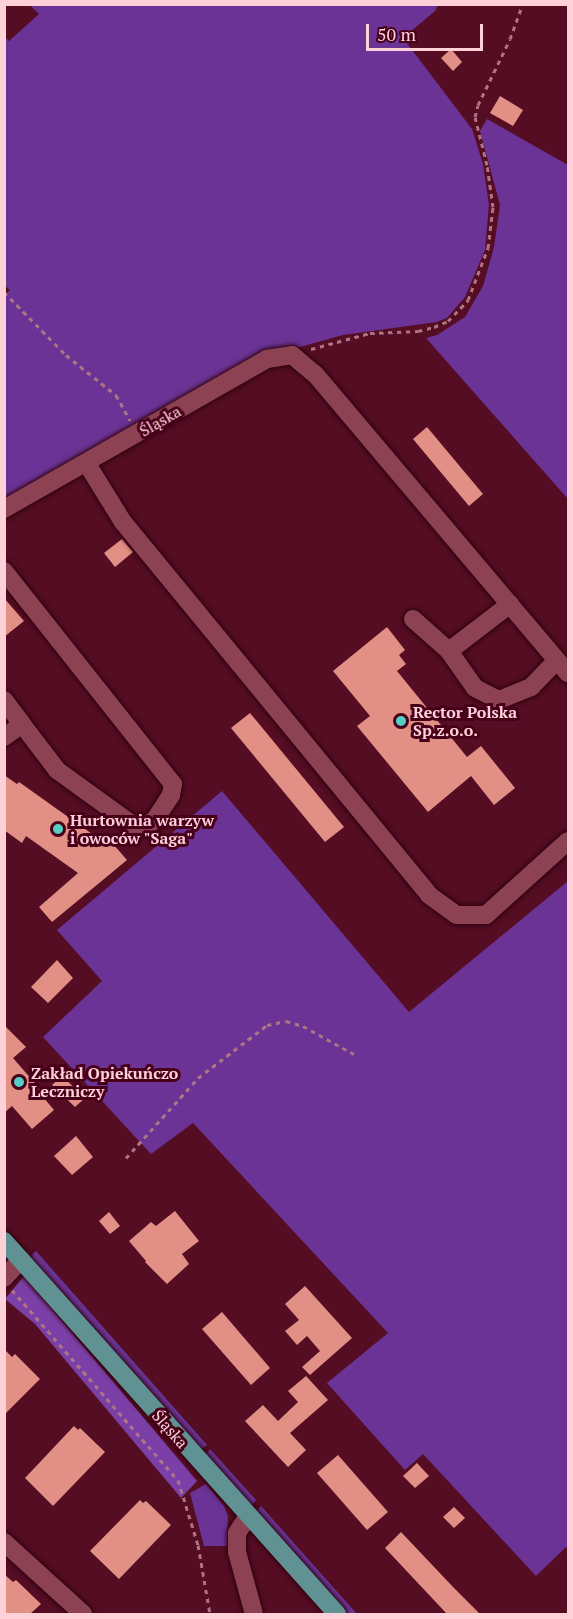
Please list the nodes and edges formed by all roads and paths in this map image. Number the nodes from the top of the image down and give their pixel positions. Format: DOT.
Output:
graph roads {
  1 [pos="523,4"];
  2 [pos="4,292"];
  3 [pos="292,355"];
  4 [pos="137,434"];
  5 [pos="87,464"];
  6 [pos="4,509"];
  7 [pos="4,571"];
  8 [pos="510,604"];
  9 [pos="413,619"];
  10 [pos="449,651"];
  11 [pos="563,667"];
  12 [pos="4,699"];
  13 [pos="22,724"];
  14 [pos="4,737"];
  15 [pos="568,841"];
  16 [pos="354,1054"];
  17 [pos="126,1158"];
  18 [pos="4,1241"];
  19 [pos="21,1260"];
  20 [pos="8,1283"];
  21 [pos="248,1516"];
  22 [pos="4,1542"];
  23 [pos="83,1614"];
  24 [pos="210,1614"];
  25 [pos="254,1614"];
  26 [pos="337,1614"];
  1 -- 3 [label="path"];
  2 -- 4 [label="path"];
  3 -- 4 [label="street, Śląska"];
  3 -- 8 [label="street"];
  4 -- 5 [label="street, Śląska"];
  5 -- 6 [label="street, Śląska"];
  5 -- 15 [label="street"];
  7 -- 13 [label="street"];
  8 -- 10 [label="street"];
  8 -- 11 [label="street"];
  9 -- 10 [label="street"];
  10 -- 11 [label="street"];
  12 -- 13 [label="street"];
  13 -- 14 [label="street"];
  16 -- 17 [label="path"];
  18 -- 19 [label="main road, Śląska"];
  19 -- 20 [label="street"];
  19 -- 21 [label="main road, Śląska"];
  20 -- 24 [label="path"];
  21 -- 25 [label="street"];
  21 -- 26 [label="main road, Śląska"];
  22 -- 23 [label="street"];
}
